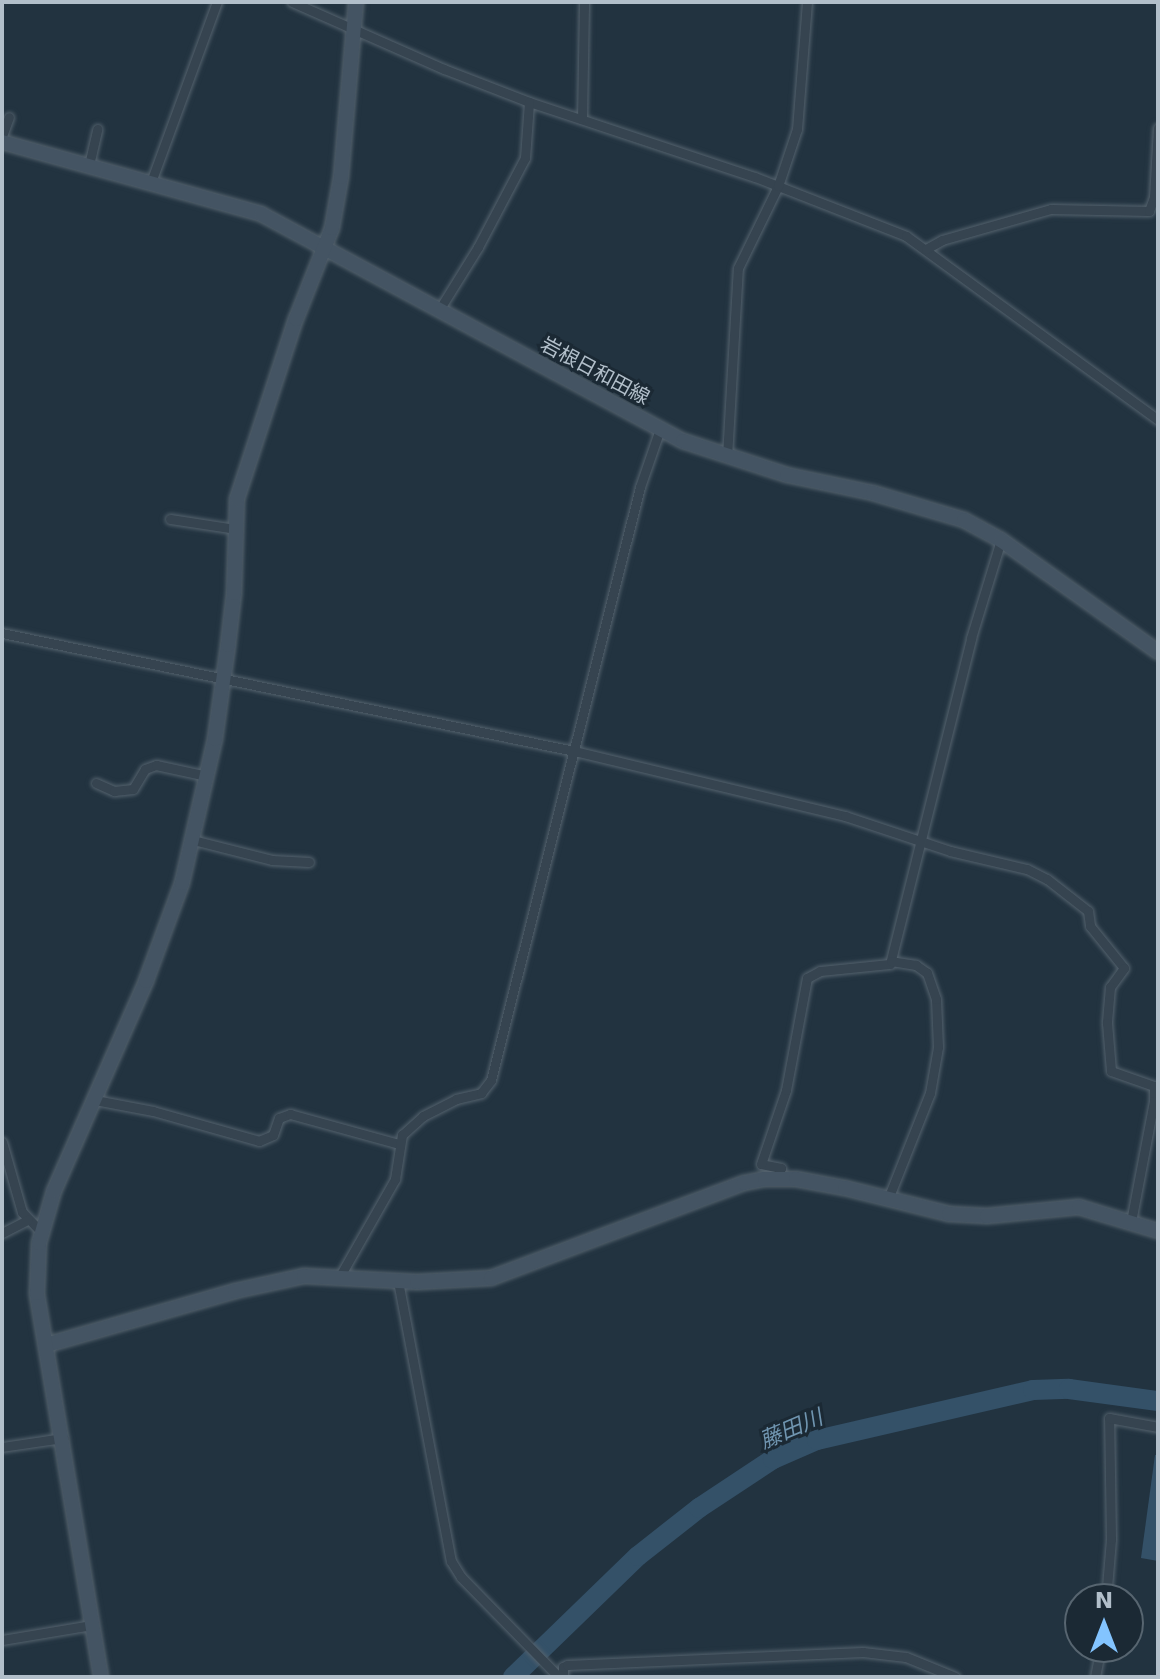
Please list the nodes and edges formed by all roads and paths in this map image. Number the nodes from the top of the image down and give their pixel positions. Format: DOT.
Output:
graph roads {
  1 [pos="217,2"];
  2 [pos="292,2"];
  3 [pos="356,2"];
  4 [pos="584,2"];
  5 [pos="807,2"];
  6 [pos="355,29"];
  7 [pos="529,102"];
  8 [pos="9,117"];
  9 [pos="582,119"];
  10 [pos="1158,128"];
  11 [pos="97,129"];
  12 [pos="2,136"];
  13 [pos="2,142"];
  14 [pos="89,165"];
  15 [pos="151,182"];
  16 [pos="778,186"];
  17 [pos="327,247"];
  18 [pos="926,249"];
  19 [pos="439,310"];
  20 [pos="1158,420"];
  21 [pos="660,429"];
  22 [pos="727,457"];
  23 [pos="170,519"];
  24 [pos="235,529"];
  25 [pos="1001,540"];
  26 [pos="2,633"];
  27 [pos="1158,652"];
  28 [pos="223,679"];
  29 [pos="574,751"];
  30 [pos="207,776"];
  31 [pos="96,783"];
  32 [pos="193,840"];
  33 [pos="921,840"];
  34 [pos="309,862"];
  35 [pos="891,961"];
  36 [pos="95,1100"];
  37 [pos="2,1142"];
  38 [pos="399,1144"];
  39 [pos="776,1178"];
  40 [pos="888,1199"];
  41 [pos="28,1220"];
  42 [pos="1131,1222"];
  43 [pos="1158,1231"];
  44 [pos="41,1232"];
  45 [pos="2,1233"];
  46 [pos="340,1276"];
  47 [pos="398,1281"];
  48 [pos="46,1345"];
  49 [pos="1158,1427"];
  50 [pos="63,1438"];
  51 [pos="2,1447"];
  52 [pos="1107,1583"];
  53 [pos="92,1625"];
  54 [pos="2,1640"];
  55 [pos="101,1677"];
  56 [pos="561,1677"];
  57 [pos="955,1677"];
  1 -- 15 [label="street"];
  2 -- 6 [label="street"];
  3 -- 6 [label="street"];
  4 -- 9 [label="street"];
  5 -- 16 [label="street"];
  6 -- 7 [label="street"];
  6 -- 17 [label="street"];
  7 -- 9 [label="street"];
  7 -- 19 [label="street"];
  8 -- 12 [label="street"];
  9 -- 16 [label="street"];
  10 -- 18 [label="street"];
  11 -- 14 [label="street"];
  13 -- 14 [label="street, 岩根日和田線"];
  14 -- 15 [label="street, 岩根日和田線"];
  15 -- 17 [label="street, 岩根日和田線"];
  16 -- 18 [label="street"];
  16 -- 22 [label="street"];
  17 -- 19 [label="street, 岩根日和田線"];
  17 -- 24 [label="street"];
  18 -- 20 [label="street"];
  19 -- 21 [label="street, 岩根日和田線"];
  21 -- 22 [label="street, 岩根日和田線"];
  21 -- 29 [label="street"];
  22 -- 25 [label="street, 岩根日和田線"];
  23 -- 24 [label="street"];
  24 -- 28 [label="street"];
  25 -- 27 [label="street, 岩根日和田線"];
  25 -- 33 [label="street"];
  26 -- 28 [label="street"];
  28 -- 29 [label="street"];
  28 -- 30 [label="street"];
  29 -- 33 [label="street"];
  29 -- 38 [label="street"];
  30 -- 31 [label="street"];
  30 -- 32 [label="street"];
  32 -- 34 [label="street"];
  32 -- 36 [label="street"];
  33 -- 35 [label="street"];
  33 -- 42 [label="street"];
  35 -- 39 [label="street"];
  35 -- 40 [label="street"];
  36 -- 38 [label="street"];
  36 -- 44 [label="street"];
  37 -- 41 [label="street"];
  38 -- 46 [label="street"];
  39 -- 40 [label="street"];
  39 -- 47 [label="street"];
  40 -- 42 [label="street"];
  41 -- 44 [label="street"];
  41 -- 45 [label="street"];
  42 -- 43 [label="street"];
  44 -- 48 [label="street"];
  46 -- 47 [label="street"];
  46 -- 48 [label="street"];
  47 -- 56 [label="street"];
  48 -- 50 [label="street"];
  49 -- 52 [label="street"];
  50 -- 51 [label="street"];
  50 -- 53 [label="street"];
  53 -- 54 [label="street"];
  53 -- 55 [label="street"];
  56 -- 57 [label="street"];
}
